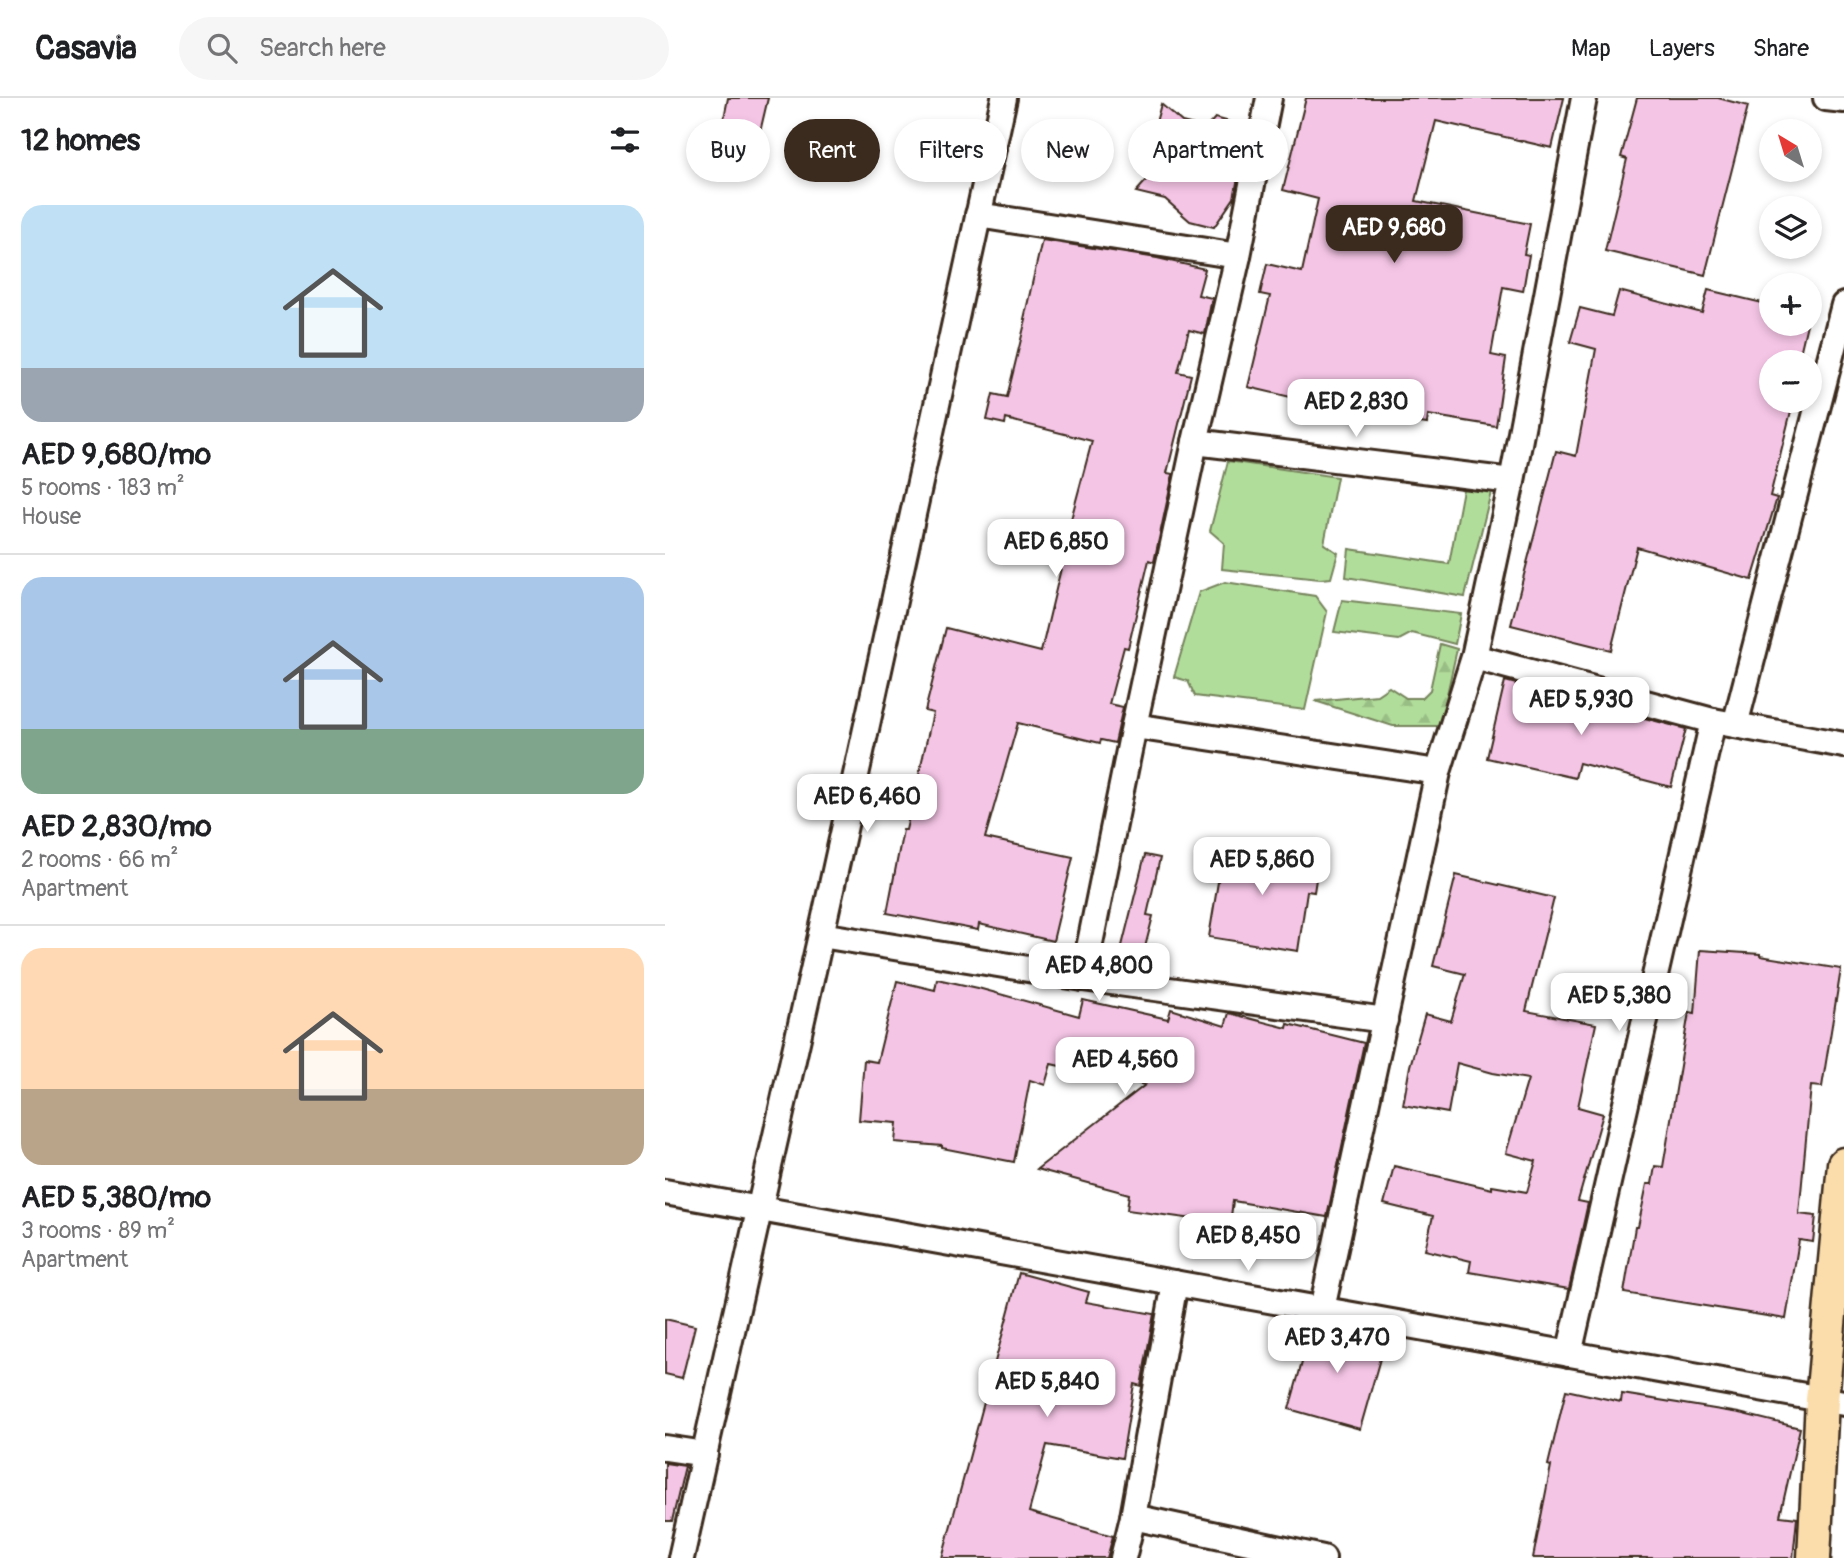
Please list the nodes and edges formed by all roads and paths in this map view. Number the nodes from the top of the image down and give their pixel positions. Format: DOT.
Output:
graph roads {
  1 [pos="1004,98"];
  2 [pos="1269,98"];
  3 [pos="1584,98"];
  4 [pos="1826,98"];
  5 [pos="1844,100"];
  6 [pos="978,215"];
  7 [pos="1238,256"];
  8 [pos="1844,305"];
  9 [pos="1195,442"];
  10 [pos="1512,481"];
  11 [pos="1474,657"];
  12 [pos="1724,723"];
  13 [pos="1134,726"];
  14 [pos="1844,744"];
  15 [pos="1438,772"];
  16 [pos="821,935"];
  17 [pos="1083,978"];
  18 [pos="1385,1020"];
  19 [pos="1844,1164"];
  20 [pos="665,1192"];
  21 [pos="760,1209"];
  22 [pos="1175,1283"];
  23 [pos="1322,1309"];
  24 [pos="1569,1354"];
  25 [pos="1833,1401"];
  26 [pos="665,1448"];
  27 [pos="705,1454"];
  28 [pos="1133,1517"];
  29 [pos="681,1558"];
  30 [pos="1123,1558"];
  31 [pos="1323,1558"];
  32 [pos="1814,1558"];
  1 -- 6 [label="street"];
  2 -- 7 [label="street"];
  3 -- 10 [label="street"];
  4 -- 5 [label="street"];
  6 -- 7 [label="street"];
  6 -- 16 [label="street"];
  7 -- 9 [label="street"];
  8 -- 12 [label="street"];
  9 -- 10 [label="street"];
  9 -- 13 [label="street"];
  10 -- 11 [label="street"];
  11 -- 12 [label="street"];
  11 -- 15 [label="street"];
  12 -- 14 [label="street"];
  12 -- 24 [label="street"];
  13 -- 15 [label="street"];
  13 -- 17 [label="street"];
  15 -- 18 [label="street"];
  16 -- 17 [label="street"];
  16 -- 21 [label="street"];
  17 -- 18 [label="street"];
  18 -- 23 [label="street"];
  19 -- 25 [label="main road"];
  20 -- 21 [label="street"];
  21 -- 22 [label="street"];
  21 -- 27 [label="street"];
  22 -- 23 [label="street"];
  22 -- 28 [label="street"];
  23 -- 24 [label="street"];
  24 -- 25 [label="street"];
  25 -- 32 [label="main road"];
  26 -- 27 [label="street"];
  27 -- 29 [label="street"];
  28 -- 30 [label="street"];
  28 -- 31 [label="street"];
}
